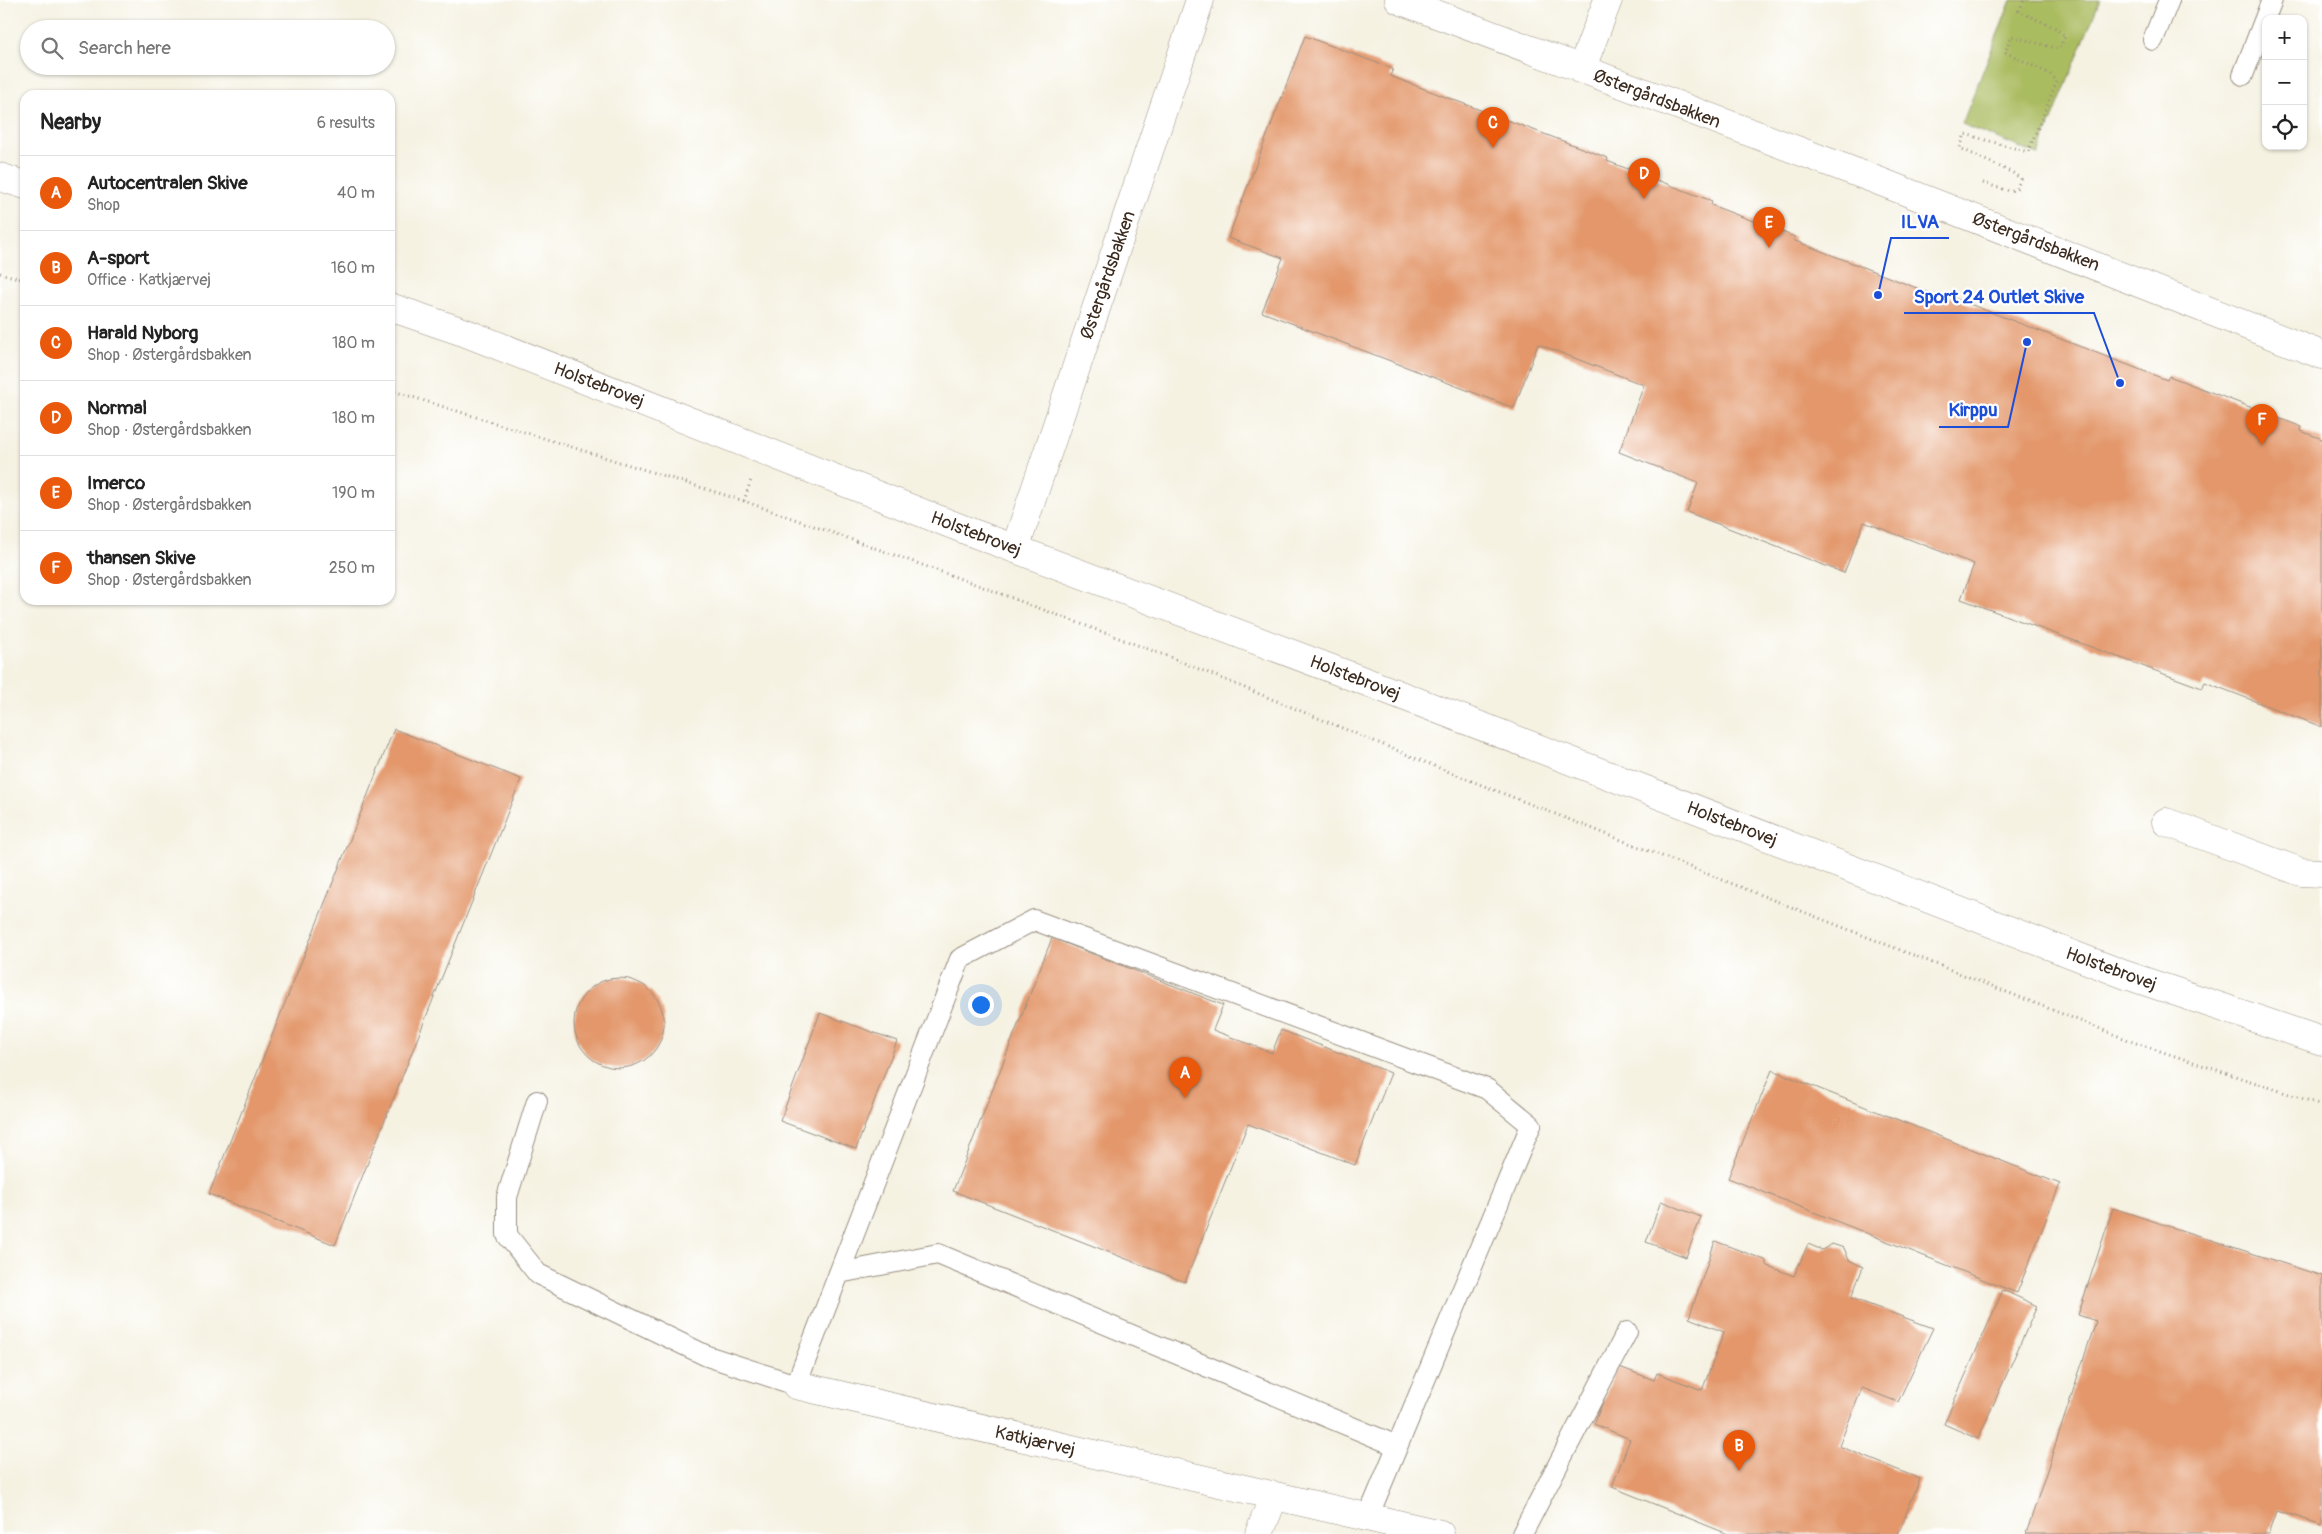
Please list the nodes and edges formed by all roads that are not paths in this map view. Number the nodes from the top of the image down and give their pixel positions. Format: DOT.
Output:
graph roads {
  1 [pos="1200,0"];
  2 [pos="1399,0"];
  3 [pos="1608,0"];
  4 [pos="2169,0"];
  5 [pos="2272,0"];
  6 [pos="2153,40"];
  7 [pos="1580,70"];
  8 [pos="2243,75"];
  9 [pos="0,177"];
  10 [pos="20,183"];
  11 [pos="395,309"];
  12 [pos="2322,354"];
  13 [pos="1015,549"];
  14 [pos="2166,822"];
  15 [pos="2322,873"];
  16 [pos="2322,1041"];
  17 [pos="537,1101"];
  18 [pos="839,1273"];
  19 [pos="1627,1332"];
  20 [pos="796,1385"];
  21 [pos="1398,1446"];
  22 [pos="1274,1496"];
  23 [pos="1368,1517"];
  24 [pos="1259,1534"];
  25 [pos="1440,1534"];
  26 [pos="1522,1534"];
  1 -- 13 [label="street, Østergårdsbakken"];
  2 -- 7 [label="street, Østergårdsbakken"];
  3 -- 7 [label="street, Østergårdsbakken"];
  4 -- 6 [label="lane"];
  5 -- 8 [label="lane"];
  7 -- 12 [label="street, Østergårdsbakken"];
  9 -- 10 [label="street"];
  11 -- 13 [label="street, Holstebrovej"];
  13 -- 16 [label="street, Holstebrovej"];
  14 -- 15 [label="street"];
  17 -- 20 [label="lane"];
  18 -- 20 [label="lane"];
  18 -- 21 [label="lane"];
  18 -- 21 [label="lane"];
  19 -- 26 [label="lane"];
  20 -- 22 [label="street, Katkjærvej"];
  21 -- 23 [label="lane"];
  22 -- 23 [label="street, Katkjærvej"];
  22 -- 24 [label="street"];
  23 -- 25 [label="street, Katkjærvej"];
}
